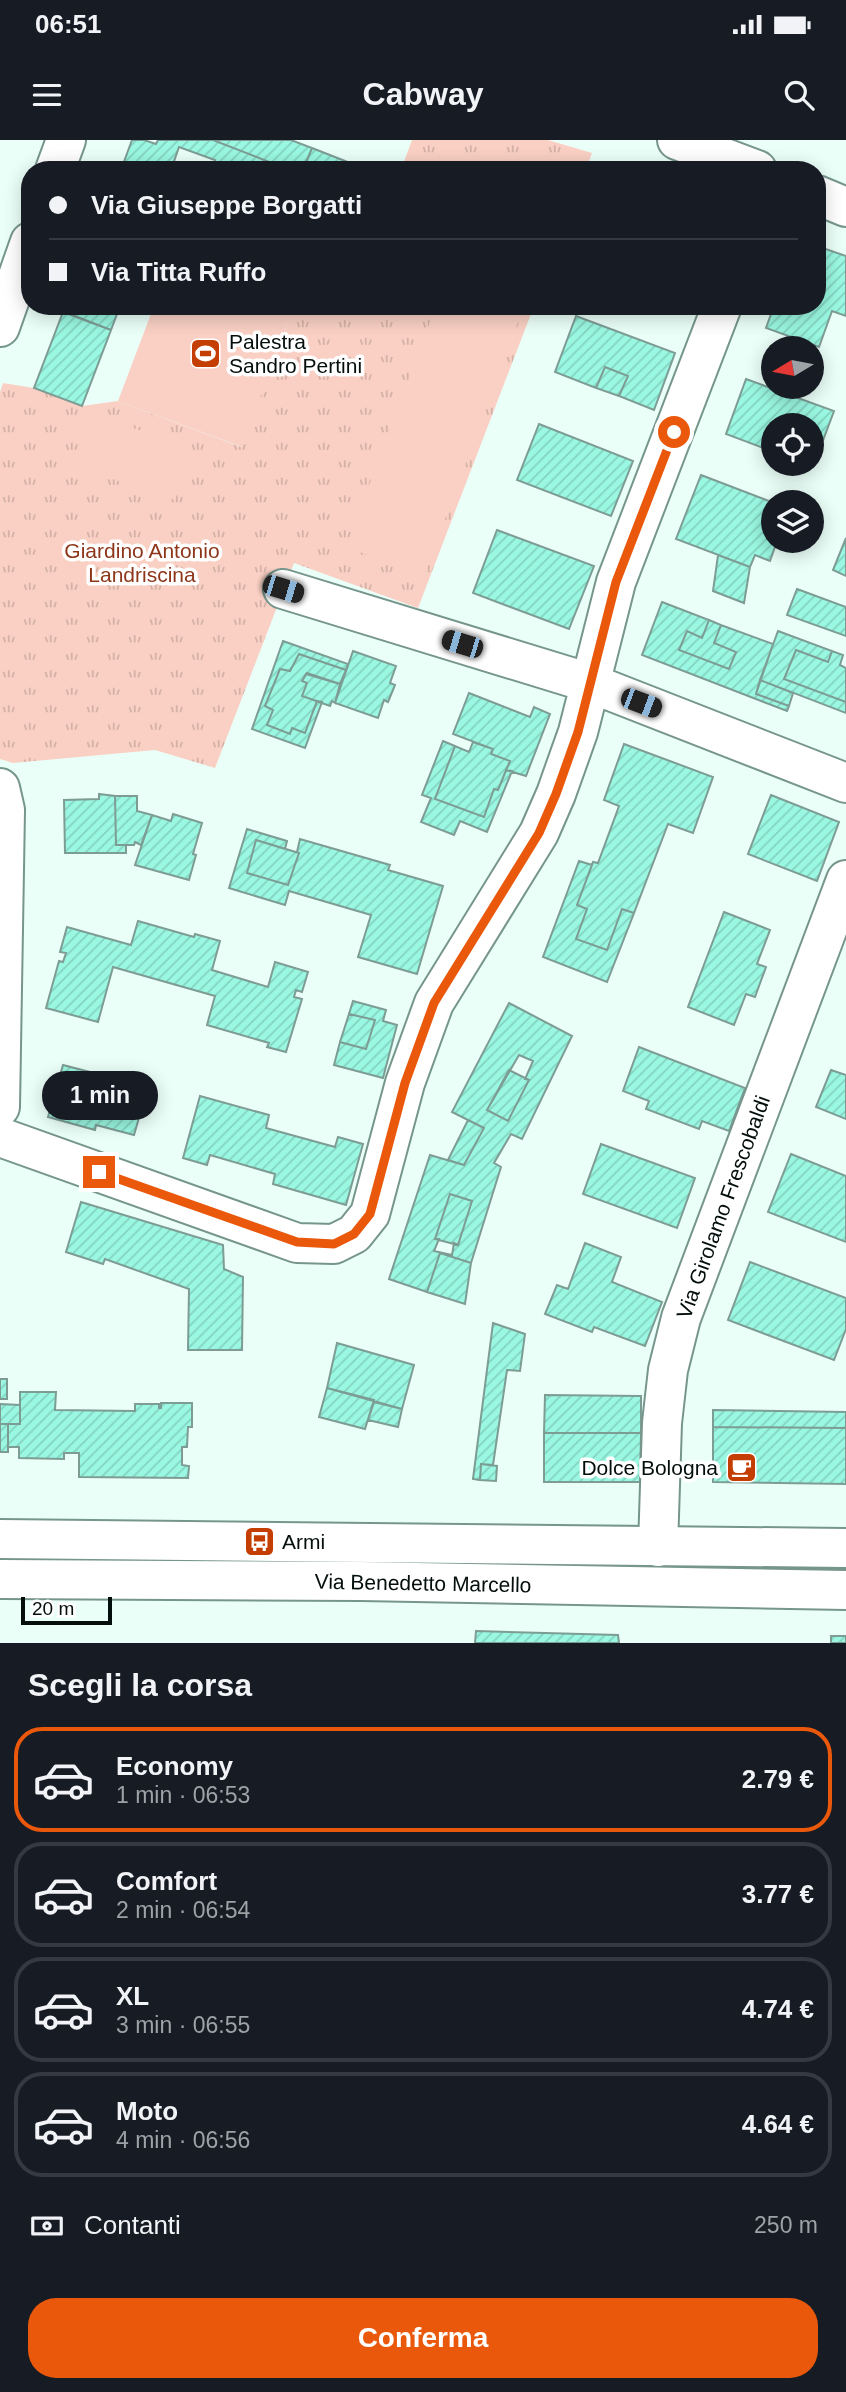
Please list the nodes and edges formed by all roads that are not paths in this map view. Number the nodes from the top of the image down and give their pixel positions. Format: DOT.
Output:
graph roads {
  1 [pos="66,140"];
  2 [pos="677,140"];
  3 [pos="58,161"];
  4 [pos="733,161"];
  5 [pos="826,199"];
  6 [pos="846,207"];
  7 [pos="21,268"];
  8 [pos="719,315"];
  9 [pos="0,327"];
  10 [pos="283,589"];
  11 [pos="590,683"];
  12 [pos="846,783"];
  13 [pos="0,788"];
  14 [pos="846,880"];
  15 [pos="0,1107"];
  16 [pos="0,1137"];
  17 [pos="0,1539"];
  18 [pos="658,1547"];
  19 [pos="846,1548"];
  20 [pos="0,1579"];
  21 [pos="846,1590"];
  1 -- 3 [label="street"];
  2 -- 4 [label="street"];
  5 -- 6 [label="street"];
  7 -- 9 [label="street"];
  8 -- 11 [label="street"];
  10 -- 11 [label="street"];
  11 -- 12 [label="street"];
  11 -- 16 [label="street"];
  13 -- 15 [label="street"];
  14 -- 18 [label="street, Via Girolamo Frescobaldi"];
  17 -- 18 [label="street, Via Benedetto Marcello"];
  18 -- 19 [label="street, Via Benedetto Marcello"];
  20 -- 21 [label="street, Via Benedetto Marcello"];
}
